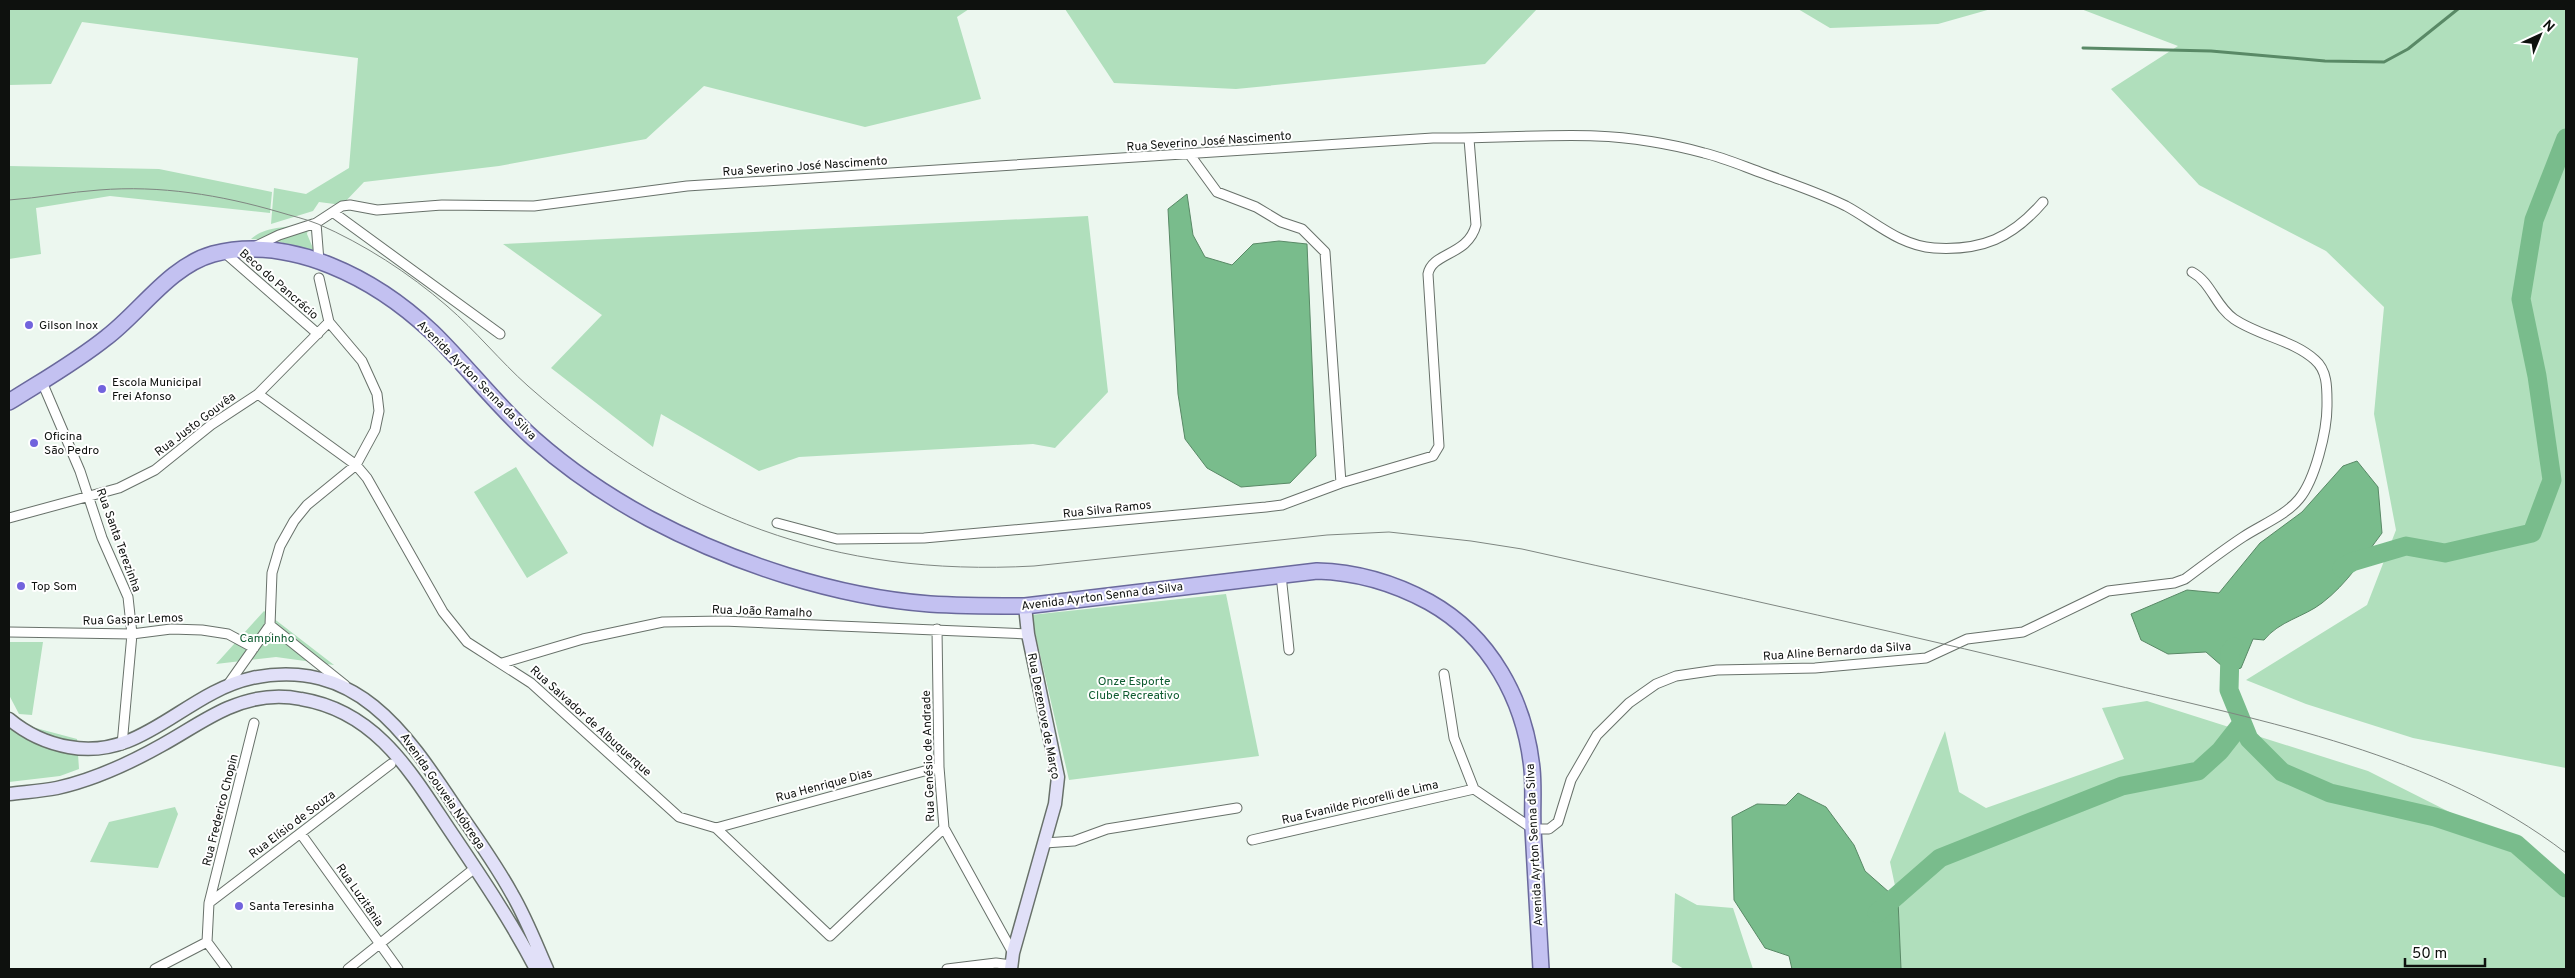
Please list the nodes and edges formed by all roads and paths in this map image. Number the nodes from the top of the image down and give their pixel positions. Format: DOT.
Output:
graph roads {
  1 [pos="1469,139"];
  2 [pos="1190,155"];
  3 [pos="2043,202"];
  4 [pos="334,213"];
  5 [pos="316,223"];
  6 [pos="251,249"];
  7 [pos="224,252"];
  8 [pos="319,261"];
  9 [pos="2192,272"];
  10 [pos="319,278"];
  11 [pos="328,322"];
  12 [pos="318,334"];
  13 [pos="500,334"];
  14 [pos="42,382"];
  15 [pos="258,394"];
  16 [pos="9,402"];
  17 [pos="356,465"];
  18 [pos="1341,483"];
  19 [pos="90,498"];
  20 [pos="9,518"];
  21 [pos="777,523"];
  22 [pos="1281,575"];
  23 [pos="1024,606"];
  24 [pos="270,626"];
  25 [pos="937,629"];
  26 [pos="9,632"];
  27 [pos="132,634"];
  28 [pos="1028,634"];
  29 [pos="254,648"];
  30 [pos="1290,650"];
  31 [pos="502,663"];
  32 [pos="1444,674"];
  33 [pos="227,686"];
  34 [pos="353,692"];
  35 [pos="9,718"];
  36 [pos="254,723"];
  37 [pos="122,744"];
  38 [pos="390,764"];
  39 [pos="939,767"];
  40 [pos="1474,789"];
  41 [pos="9,794"];
  42 [pos="1237,808"];
  43 [pos="716,828"];
  44 [pos="944,828"];
  45 [pos="1533,829"];
  46 [pos="301,834"];
  47 [pos="1252,840"];
  48 [pos="1045,843"];
  49 [pos="475,868"];
  50 [pos="209,903"];
  51 [pos="207,942"];
  52 [pos="378,943"];
  53 [pos="1012,962"];
  54 [pos="154,969"];
  55 [pos="227,969"];
  56 [pos="348,969"];
  57 [pos="398,969"];
  58 [pos="538,969"];
  59 [pos="947,969"];
  60 [pos="1541,969"];
  1 -- 2 [label="street, Rua Severino José Nascimento"];
  1 -- 3 [label="street, Rua Severino José Nascimento"];
  1 -- 18 [label="street, Rua Silva Ramos"];
  2 -- 4 [label="street, Rua Severino José Nascimento"];
  2 -- 18 [label="street"];
  4 -- 5 [label="street"];
  4 -- 13 [label="street"];
  5 -- 6 [label="street"];
  5 -- 8 [label="street"];
  6 -- 7 [label="main road, Avenida Ayrton Senna da Silva"];
  6 -- 8 [label="main road, Avenida Ayrton Senna da Silva"];
  7 -- 12 [label="street, Beco do Pancrácio"];
  7 -- 14 [label="main road, Avenida Ayrton Senna da Silva"];
  8 -- 23 [label="main road, Avenida Ayrton Senna da Silva"];
  9 -- 45 [label="street, Rua Aline Bernardo da Silva"];
  10 -- 11 [label="street"];
  11 -- 12 [label="street, Rua Justo Gouvêa"];
  11 -- 17 [label="street"];
  12 -- 15 [label="street, Rua Justo Gouvêa"];
  14 -- 16 [label="main road, Avenida Ayrton Senna da Silva"];
  14 -- 19 [label="street, Rua Santa Terezinha"];
  15 -- 17 [label="street, Rua Salvador de Albuquerque"];
  15 -- 19 [label="street, Rua Justo Gouvêa"];
  17 -- 24 [label="street"];
  17 -- 31 [label="street, Rua Salvador de Albuquerque"];
  18 -- 21 [label="street, Rua Silva Ramos"];
  19 -- 20 [label="street, Rua Justo Gouvêa"];
  19 -- 27 [label="street, Rua Santa Terezinha"];
  22 -- 23 [label="main road, Avenida Ayrton Senna da Silva"];
  22 -- 30 [label="street"];
  22 -- 45 [label="main road, Avenida Ayrton Senna da Silva"];
  23 -- 28 [label="street, Rua Dezenove de Março"];
  24 -- 29 [label="street"];
  24 -- 34 [label="street"];
  25 -- 28 [label="street, Rua João Ramalho"];
  25 -- 31 [label="street, Rua João Ramalho"];
  25 -- 39 [label="street, Rua Genésio de Andrade"];
  26 -- 27 [label="street, Rua Gaspar Lemos"];
  27 -- 29 [label="street, Rua Gaspar Lemos"];
  27 -- 37 [label="street, Rua Santa Terezinha"];
  28 -- 48 [label="street, Rua Dezenove de Março"];
  29 -- 33 [label="street"];
  31 -- 43 [label="street, Rua Salvador de Albuquerque"];
  32 -- 40 [label="street"];
  33 -- 34 [label="street, Avenida Gouveia Nóbrega"];
  33 -- 37 [label="street, Avenida Gouveia Nóbrega"];
  34 -- 58 [label="street, Avenida Gouveia Nóbrega"];
  35 -- 37 [label="street, Avenida Gouveia Nóbrega"];
  36 -- 50 [label="street, Rua Frederico Chopin"];
  38 -- 46 [label="street, Rua Elísio de Souza"];
  39 -- 43 [label="street, Rua Henrique Dias"];
  39 -- 44 [label="street, Rua Genésio de Andrade"];
  40 -- 45 [label="street"];
  40 -- 47 [label="street, Rua Evanilde Picorelli de Lima"];
  41 -- 49 [label="street, Avenida Gouveia Nóbrega"];
  42 -- 48 [label="street"];
  43 -- 44 [label="street, Rua Salvador de Albuquerque"];
  44 -- 53 [label="street, Rua Genésio de Andrade"];
  45 -- 60 [label="main road, Avenida Ayrton Senna da Silva"];
  46 -- 50 [label="street, Rua Elísio de Souza"];
  46 -- 52 [label="street, Rua Luzitânia"];
  48 -- 53 [label="street, Rua Dezenove de Março"];
  49 -- 52 [label="street"];
  49 -- 58 [label="street, Avenida Gouveia Nóbrega"];
  50 -- 51 [label="street, Rua Frederico Chopin"];
  51 -- 54 [label="street"];
  51 -- 55 [label="street"];
  52 -- 56 [label="street"];
  52 -- 57 [label="street, Rua Luzitânia"];
  53 -- 59 [label="street"];
}
